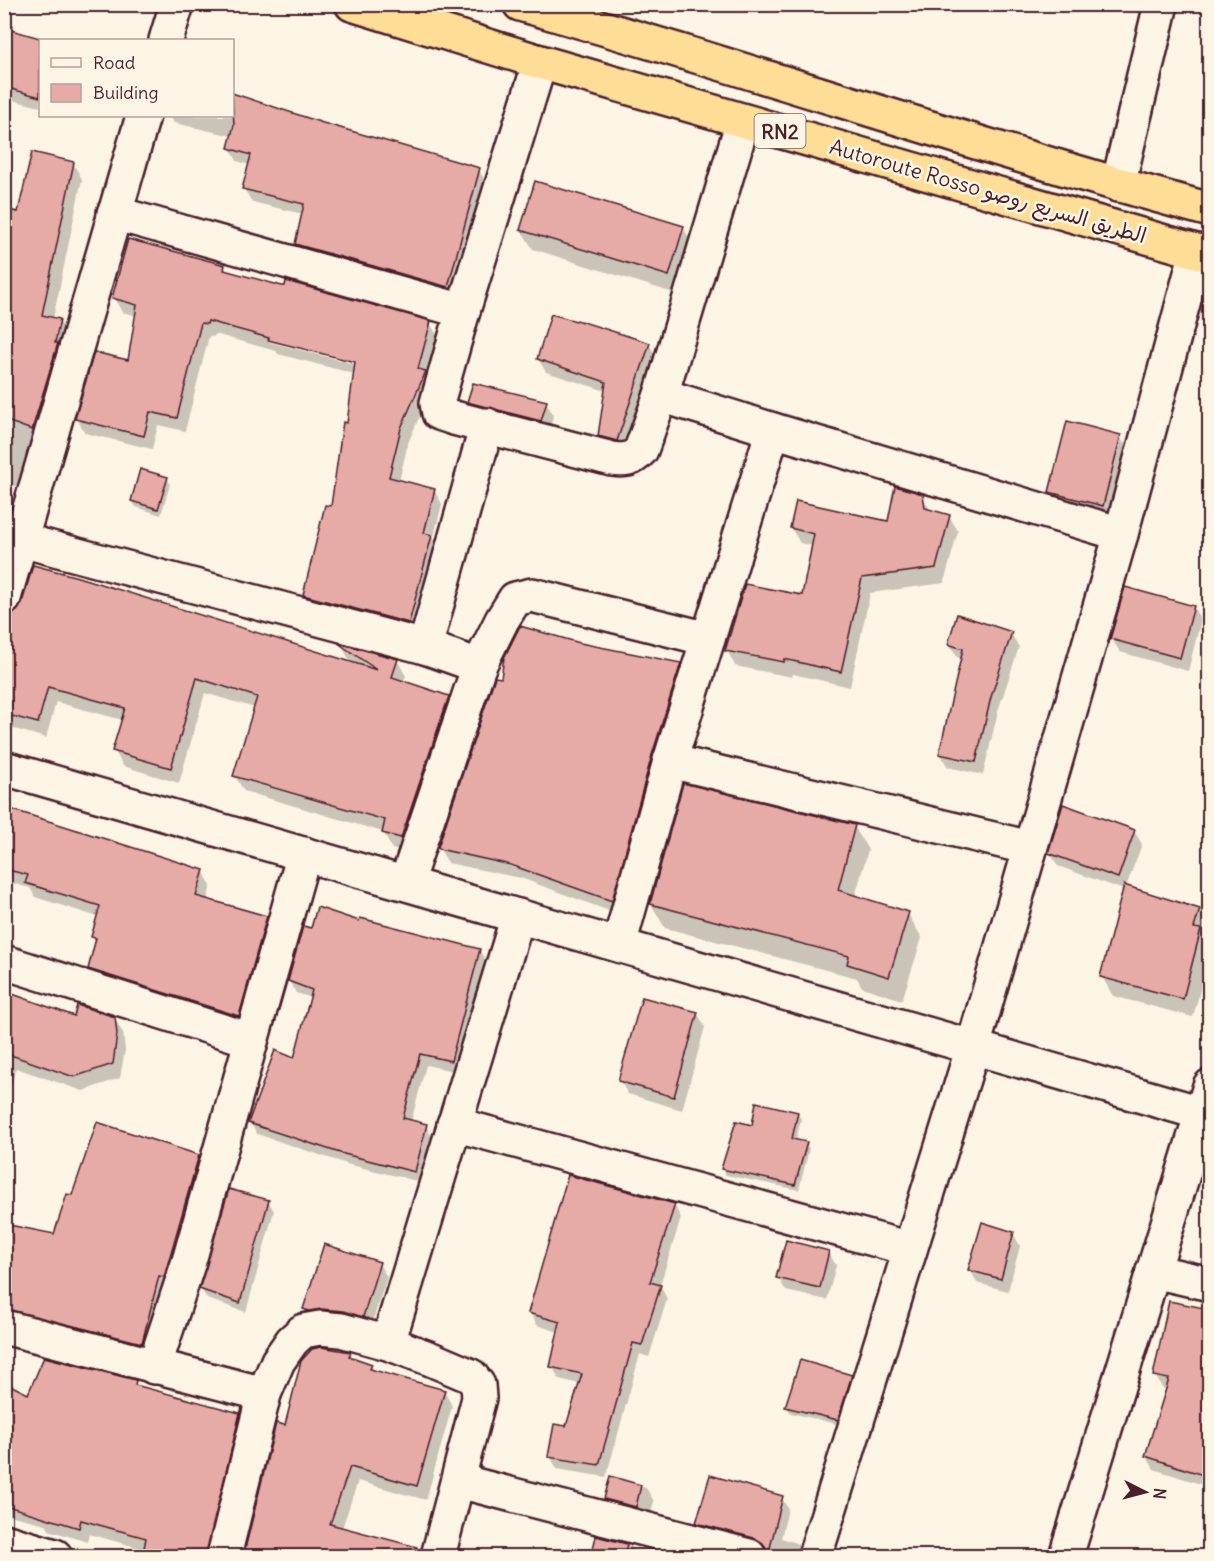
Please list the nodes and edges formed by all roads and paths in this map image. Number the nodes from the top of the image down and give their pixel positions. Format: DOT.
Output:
graph roads {
  1 [pos="177,4"];
  2 [pos="352,4"];
  3 [pos="520,4"];
  4 [pos="1161,4"];
  5 [pos="166,39"];
  6 [pos="540,62"];
  7 [pos="143,117"];
  8 [pos="743,121"];
  9 [pos="1118,185"];
  10 [pos="1209,210"];
  11 [pos="114,213"];
  12 [pos="1203,253"];
  13 [pos="463,311"];
  14 [pos="661,395"];
  15 [pos="487,426"];
  16 [pos="773,430"];
  17 [pos="1121,534"];
  18 [pos="21,540"];
  19 [pos="4,598"];
  20 [pos="708,639"];
  21 [pos="425,647"];
  22 [pos="479,666"];
  23 [pos="670,761"];
  24 [pos="4,768"];
  25 [pos="1030,848"];
  26 [pos="303,854"];
  27 [pos="406,883"];
  28 [pos="518,916"];
  29 [pos="619,945"];
  30 [pos="4,962"];
  31 [pos="251,1040"];
  32 [pos="973,1047"];
  33 [pos="1205,1099"];
  34 [pos="454,1124"];
  35 [pos="910,1249"];
  36 [pos="1153,1271"];
  37 [pos="1209,1284"];
  38 [pos="4,1328"];
  39 [pos="388,1343"];
  40 [pos="154,1367"];
  41 [pos="264,1394"];
  42 [pos="459,1481"];
  43 [pos="4,1542"];
  44 [pos="55,1557"];
  45 [pos="224,1557"];
  46 [pos="438,1557"];
  47 [pos="749,1557"];
  48 [pos="815,1557"];
  49 [pos="1066,1557"];
  1 -- 5 [label="street"];
  2 -- 6 [label="highway, Autoroute Rosso الطريق السريع روصو / RN2"];
  3 -- 9 [label="highway, Autoroute Rosso الطريق السريع روصو / RN2"];
  4 -- 9 [label="street"];
  6 -- 8 [label="highway, Autoroute Rosso الطريق السريع روصو / RN2"];
  6 -- 13 [label="street"];
  7 -- 11 [label="street"];
  8 -- 12 [label="highway, Autoroute Rosso الطريق السريع روصو / RN2"];
  8 -- 14 [label="street"];
  9 -- 10 [label="highway, Autoroute Rosso الطريق السريع روصو / RN2"];
  11 -- 13 [label="street"];
  11 -- 18 [label="street"];
  12 -- 17 [label="street"];
  13 -- 15 [label="street"];
  14 -- 15 [label="street"];
  14 -- 16 [label="street"];
  15 -- 21 [label="street"];
  16 -- 17 [label="street"];
  16 -- 20 [label="street"];
  17 -- 25 [label="street"];
  18 -- 19 [label="street"];
  18 -- 21 [label="street"];
  20 -- 22 [label="street"];
  20 -- 23 [label="street"];
  21 -- 22 [label="street"];
  22 -- 27 [label="street"];
  23 -- 25 [label="street"];
  23 -- 29 [label="street"];
  24 -- 26 [label="street"];
  25 -- 32 [label="street"];
  26 -- 27 [label="street"];
  26 -- 31 [label="street"];
  27 -- 28 [label="street"];
  28 -- 29 [label="street"];
  28 -- 34 [label="street"];
  29 -- 32 [label="street"];
  30 -- 31 [label="street"];
  31 -- 40 [label="street"];
  32 -- 33 [label="street"];
  32 -- 35 [label="street"];
  33 -- 36 [label="street"];
  34 -- 35 [label="street"];
  34 -- 39 [label="street"];
  35 -- 48 [label="street"];
  36 -- 37 [label="street"];
  36 -- 49 [label="street"];
  38 -- 40 [label="street"];
  39 -- 41 [label="street"];
  39 -- 42 [label="street"];
  40 -- 41 [label="street"];
  41 -- 45 [label="street"];
  42 -- 46 [label="street"];
  42 -- 47 [label="street"];
  43 -- 44 [label="street"];
}
